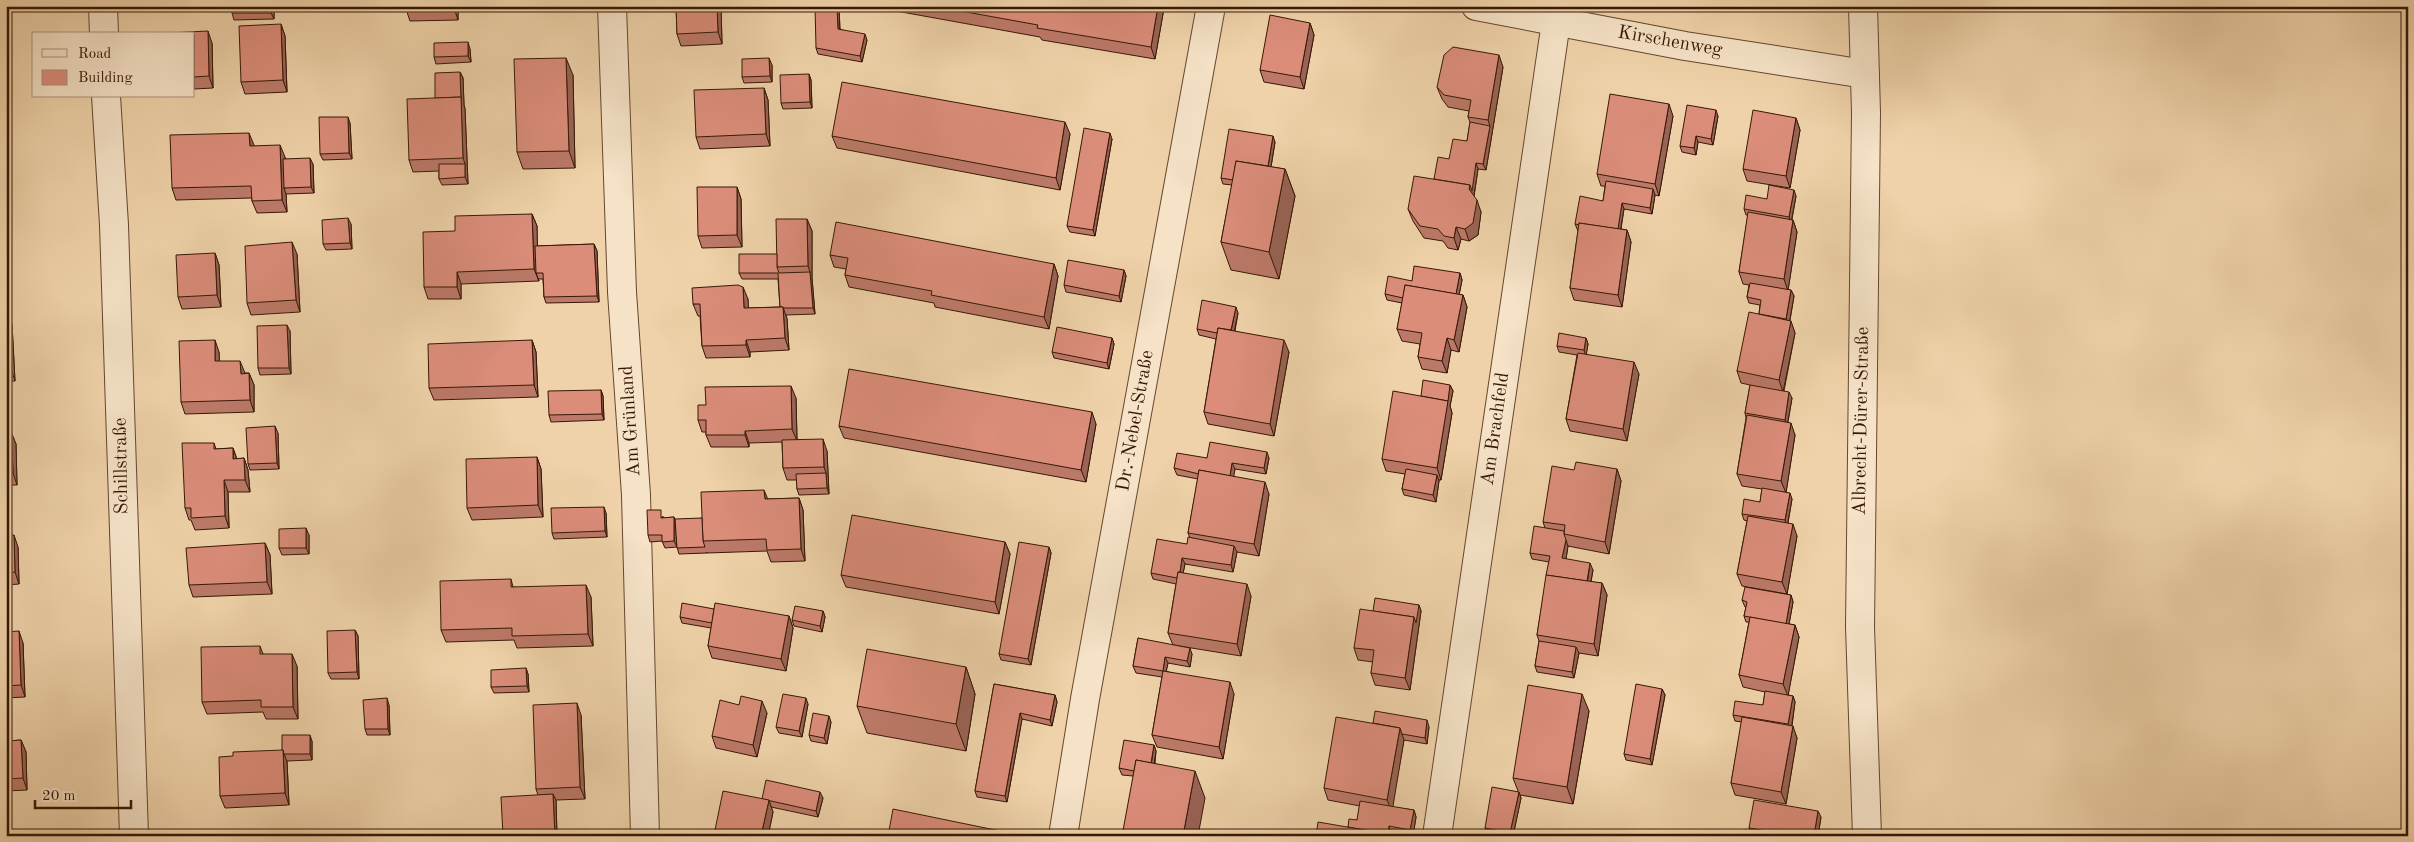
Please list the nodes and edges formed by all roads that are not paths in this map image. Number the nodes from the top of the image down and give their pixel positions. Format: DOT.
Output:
graph roads {
  1 [pos="103,6"];
  2 [pos="612,6"];
  3 [pos="1211,6"];
  4 [pos="1476,6"];
  5 [pos="1863,6"];
  6 [pos="1556,22"];
  7 [pos="104,32"];
  8 [pos="1865,74"];
  9 [pos="106,98"];
  10 [pos="134,836"];
  11 [pos="645,836"];
  12 [pos="1063,836"];
  13 [pos="1437,836"];
  14 [pos="1866,836"];
  1 -- 7 [label="street"];
  2 -- 11 [label="street, Am Grünland"];
  3 -- 12 [label="street, Dr.-Nebel-Straße"];
  4 -- 6 [label="street, Kirschenweg"];
  5 -- 8 [label="street, Albrecht-Dürer-Straße"];
  6 -- 8 [label="street, Kirschenweg"];
  6 -- 13 [label="street, Am Brachfeld"];
  8 -- 14 [label="street, Albrecht-Dürer-Straße"];
  9 -- 10 [label="street, Schillstraße"];
}
